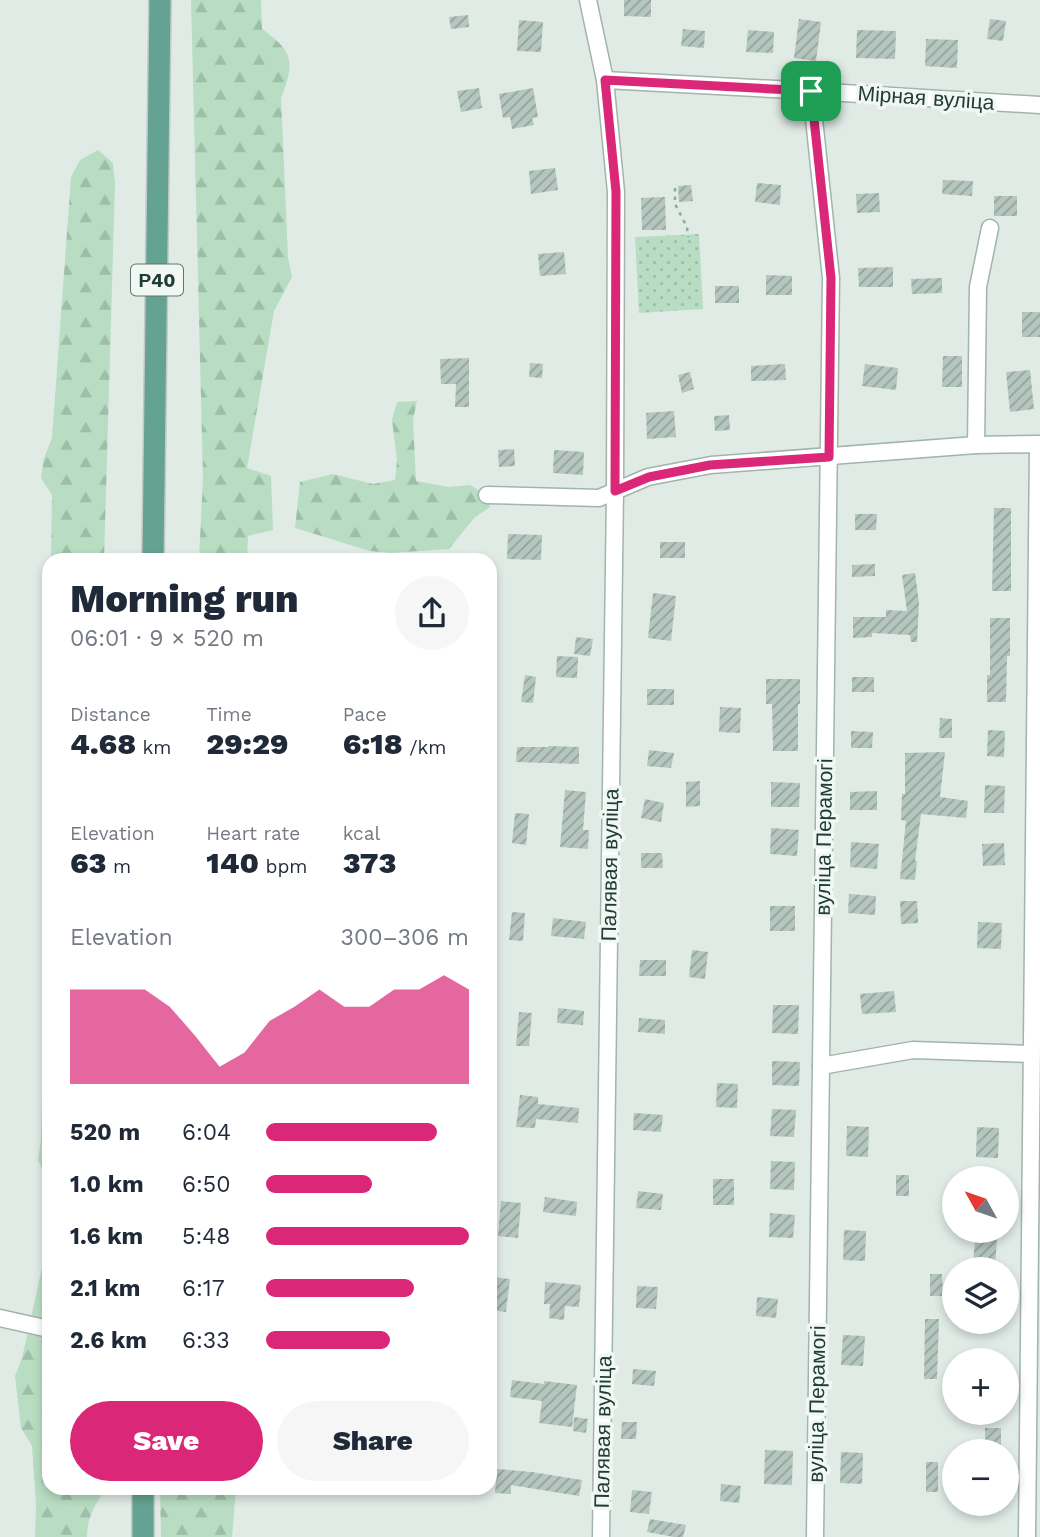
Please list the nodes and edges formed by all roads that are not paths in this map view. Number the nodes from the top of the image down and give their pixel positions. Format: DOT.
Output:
graph roads {
  1 [pos="160,0"];
  2 [pos="588,0"];
  3 [pos="605,80"];
  4 [pos="811,91"];
  5 [pos="1040,105"];
  6 [pos="990,228"];
  7 [pos="1039,444"];
  8 [pos="976,445"];
  9 [pos="829,457"];
  10 [pos="615,491"];
  11 [pos="487,495"];
  12 [pos="153,553"];
  13 [pos="1037,771"];
  14 [pos="1036,1029"];
  15 [pos="1032,1054"];
  16 [pos="821,1066"];
  17 [pos="0,1318"];
  18 [pos="42,1327"];
  19 [pos="144,1495"];
  20 [pos="143,1537"];
  21 [pos="601,1537"];
  22 [pos="815,1537"];
  23 [pos="1027,1537"];
  1 -- 12 [label="main road, Р40"];
  2 -- 3 [label="street, Палявая вуліца"];
  3 -- 4 [label="street, Мірная вуліца"];
  3 -- 10 [label="street, Палявая вуліца"];
  4 -- 5 [label="street, Мірная вуліца"];
  4 -- 9 [label="street, вуліца Перамогі"];
  6 -- 8 [label="street"];
  7 -- 8 [label="street"];
  7 -- 13 [label="street"];
  8 -- 9 [label="street"];
  9 -- 10 [label="street"];
  9 -- 16 [label="street, вуліца Перамогі"];
  10 -- 11 [label="street"];
  10 -- 21 [label="street, Палявая вуліца"];
  13 -- 14 [label="street"];
  14 -- 15 [label="street"];
  15 -- 16 [label="street"];
  15 -- 23 [label="street"];
  16 -- 22 [label="street, вуліца Перамогі"];
  17 -- 18 [label="street"];
  19 -- 20 [label="main road"];
}
